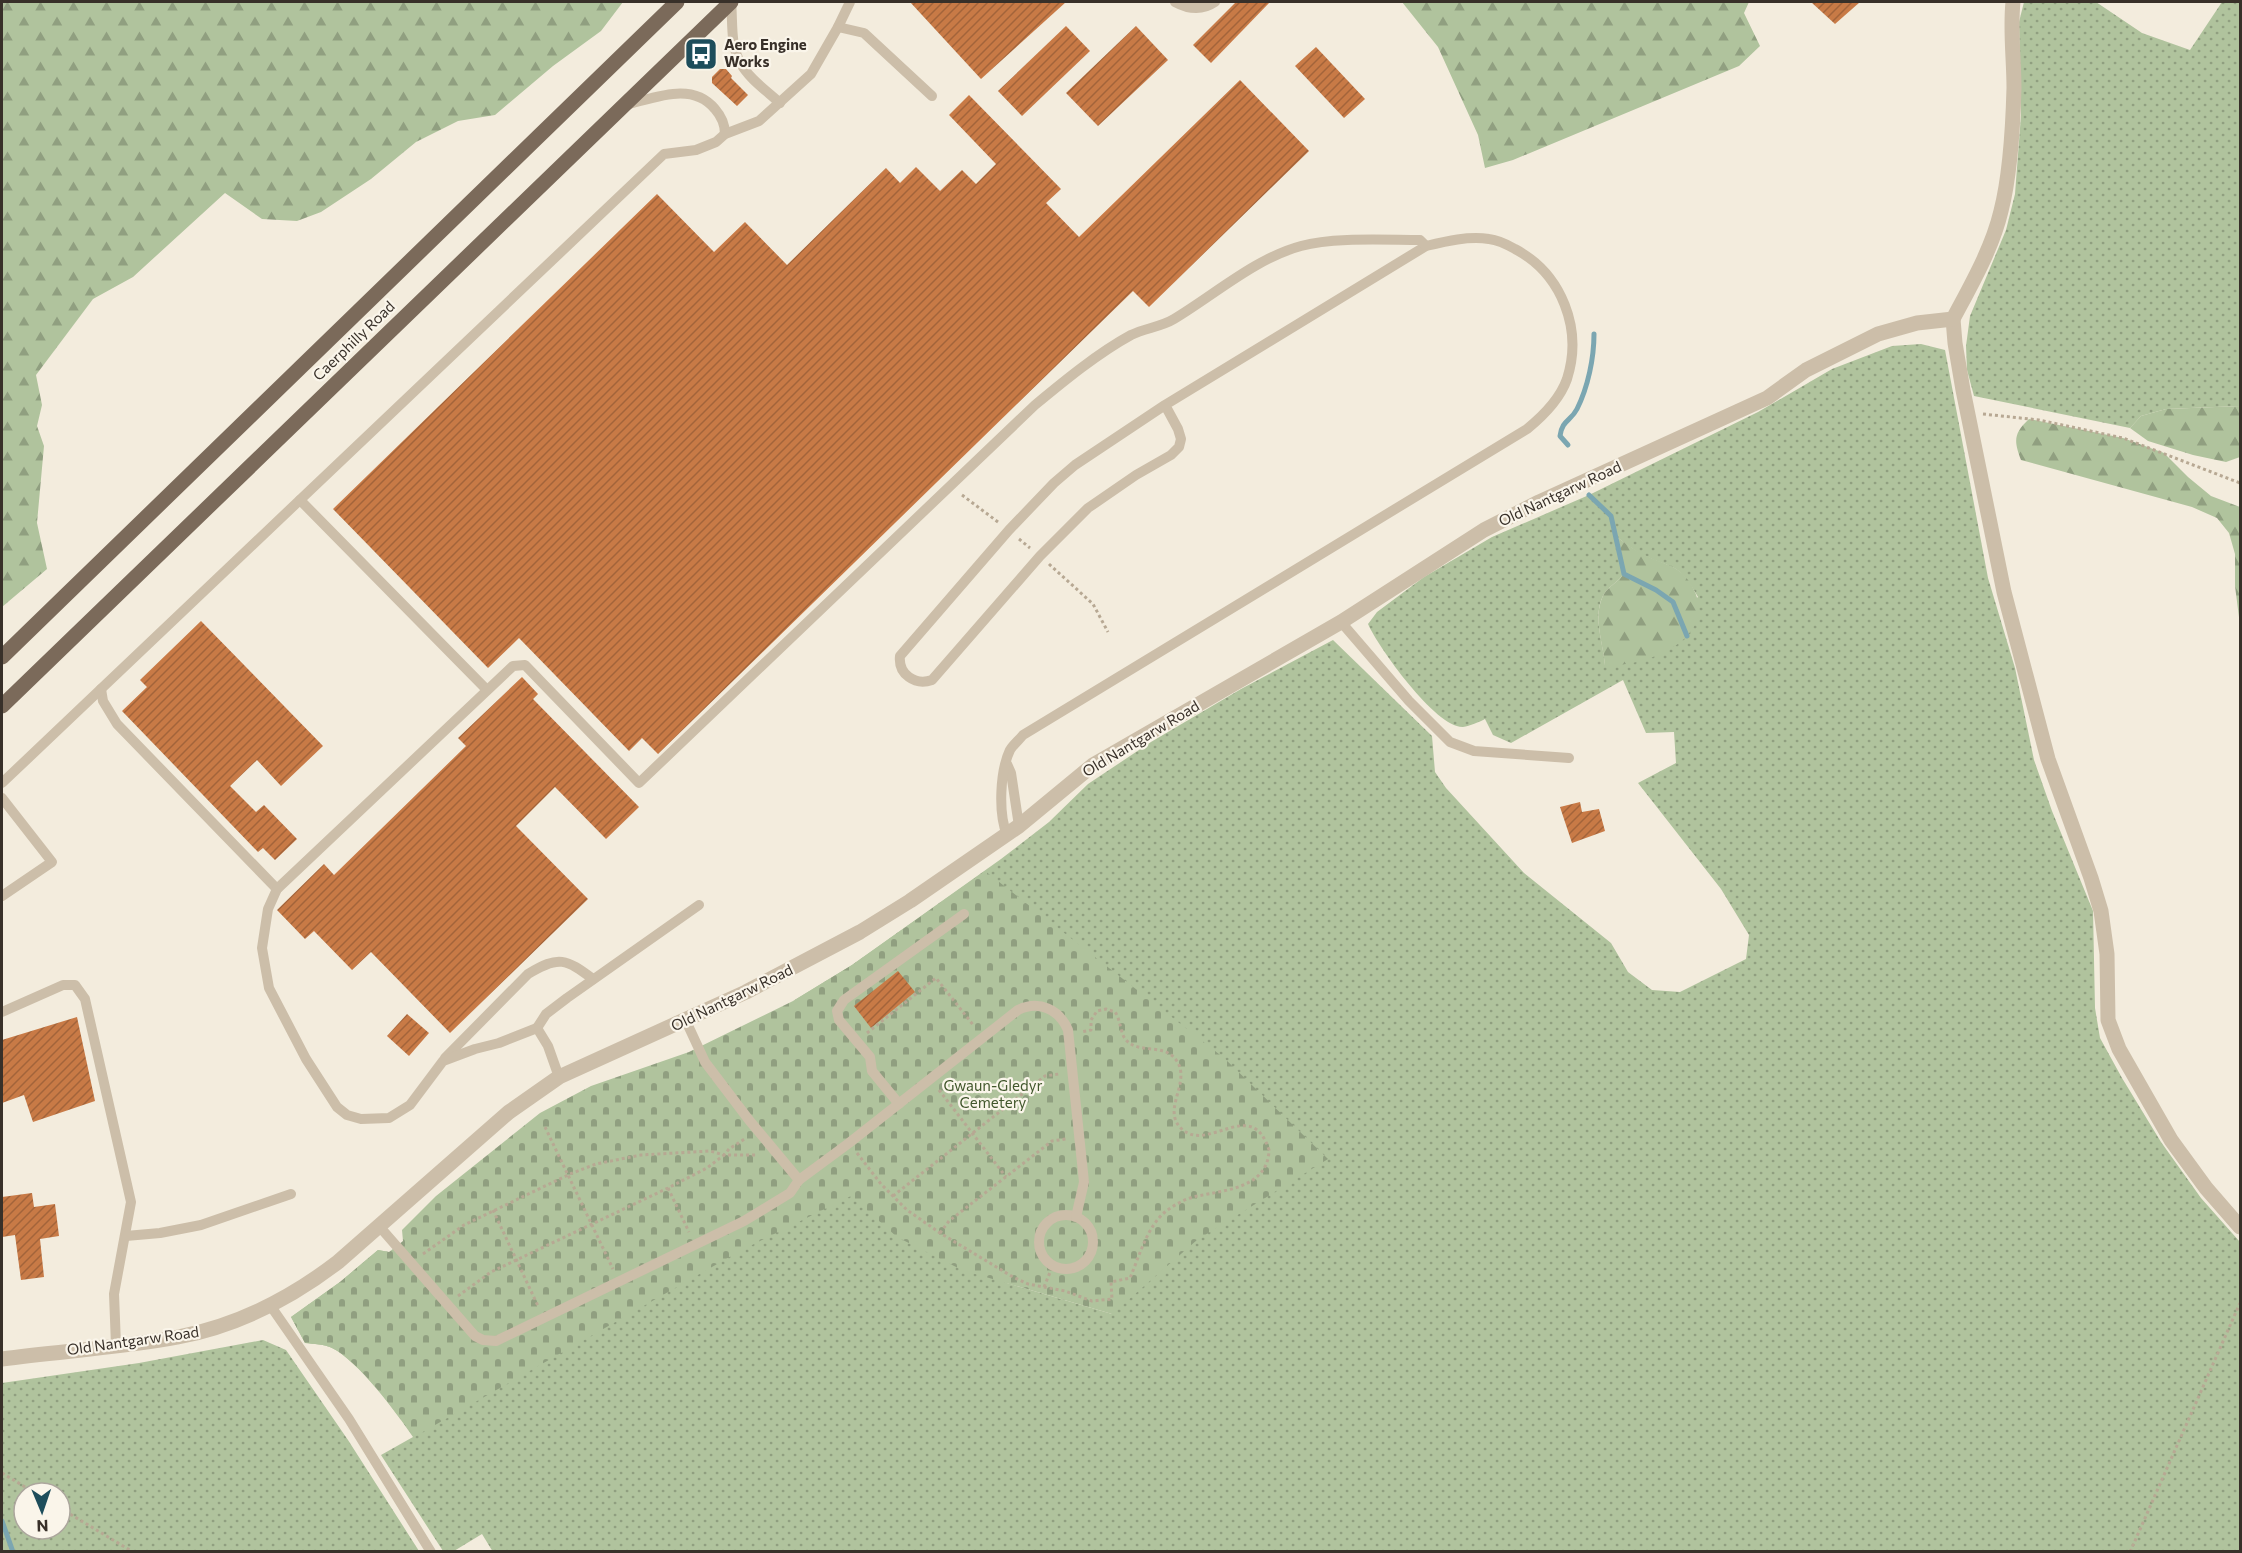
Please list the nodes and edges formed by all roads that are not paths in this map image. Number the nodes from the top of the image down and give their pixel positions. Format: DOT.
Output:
graph roads {
  1 [pos="677,2"];
  2 [pos="731,2"];
  3 [pos="850,2"];
  4 [pos="1175,2"];
  5 [pos="1215,2"];
  6 [pos="2013,2"];
  7 [pos="838,27"];
  8 [pos="932,96"];
  9 [pos="780,103"];
  10 [pos="626,105"];
  11 [pos="725,134"];
  12 [pos="1426,246"];
  13 [pos="1953,319"];
  14 [pos="1165,405"];
  15 [pos="300,500"];
  16 [pos="1341,622"];
  17 [pos="2,657"];
  18 [pos="101,688"];
  19 [pos="487,690"];
  20 [pos="2,706"];
  21 [pos="1569,758"];
  22 [pos="1007,764"];
  23 [pos="2,783"];
  24 [pos="2,798"];
  25 [pos="1013,830"];
  26 [pos="277,889"];
  27 [pos="2,896"];
  28 [pos="699,905"];
  29 [pos="963,914"];
  30 [pos="593,979"];
  31 [pos="2,1012"];
  32 [pos="686,1021"];
  33 [pos="537,1028"];
  34 [pos="443,1060"];
  35 [pos="559,1077"];
  36 [pos="899,1104"];
  37 [pos="799,1180"];
  38 [pos="291,1194"];
  39 [pos="1076,1217"];
  40 [pos="379,1226"];
  41 [pos="2241,1227"];
  42 [pos="126,1236"];
  43 [pos="270,1305"];
  44 [pos="116,1345"];
  45 [pos="2,1359"];
  46 [pos="431,1551"];
  1 -- 17 [label="main road, Caerphilly Road"];
  2 -- 9 [label="lane"];
  2 -- 10 [label="main road, Caerphilly Road"];
  3 -- 7 [label="lane"];
  4 -- 5 [label="lane"];
  6 -- 13 [label="street"];
  7 -- 8 [label="lane"];
  7 -- 9 [label="lane"];
  9 -- 11 [label="lane"];
  10 -- 11 [label="lane"];
  10 -- 20 [label="main road, Caerphilly Road"];
  11 -- 15 [label="lane"];
  12 -- 14 [label="lane"];
  12 -- 19 [label="lane"];
  12 -- 22 [label="lane"];
  13 -- 16 [label="street, Old Nantgarw Road"];
  13 -- 41 [label="street"];
  14 -- 14 [label="lane"];
  15 -- 18 [label="lane"];
  15 -- 19 [label="lane"];
  16 -- 21 [label="lane"];
  16 -- 25 [label="street, Old Nantgarw Road"];
  18 -- 23 [label="lane"];
  18 -- 26 [label="lane"];
  19 -- 26 [label="lane"];
  22 -- 25 [label="lane"];
  22 -- 25 [label="lane"];
  24 -- 27 [label="lane"];
  25 -- 32 [label="street, Old Nantgarw Road"];
  26 -- 34 [label="lane"];
  28 -- 30 [label="lane"];
  29 -- 36 [label="lane"];
  30 -- 33 [label="lane"];
  30 -- 34 [label="lane"];
  31 -- 42 [label="lane"];
  32 -- 35 [label="street, Old Nantgarw Road"];
  32 -- 37 [label="lane"];
  33 -- 34 [label="lane"];
  33 -- 35 [label="lane"];
  35 -- 40 [label="street, Old Nantgarw Road"];
  36 -- 37 [label="lane"];
  36 -- 39 [label="lane"];
  37 -- 40 [label="lane"];
  38 -- 42 [label="lane"];
  39 -- 39 [label="lane"];
  40 -- 43 [label="street, Old Nantgarw Road"];
  42 -- 44 [label="lane"];
  43 -- 44 [label="street, Old Nantgarw Road"];
  43 -- 46 [label="lane"];
  44 -- 45 [label="street, Old Nantgarw Road"];
}
